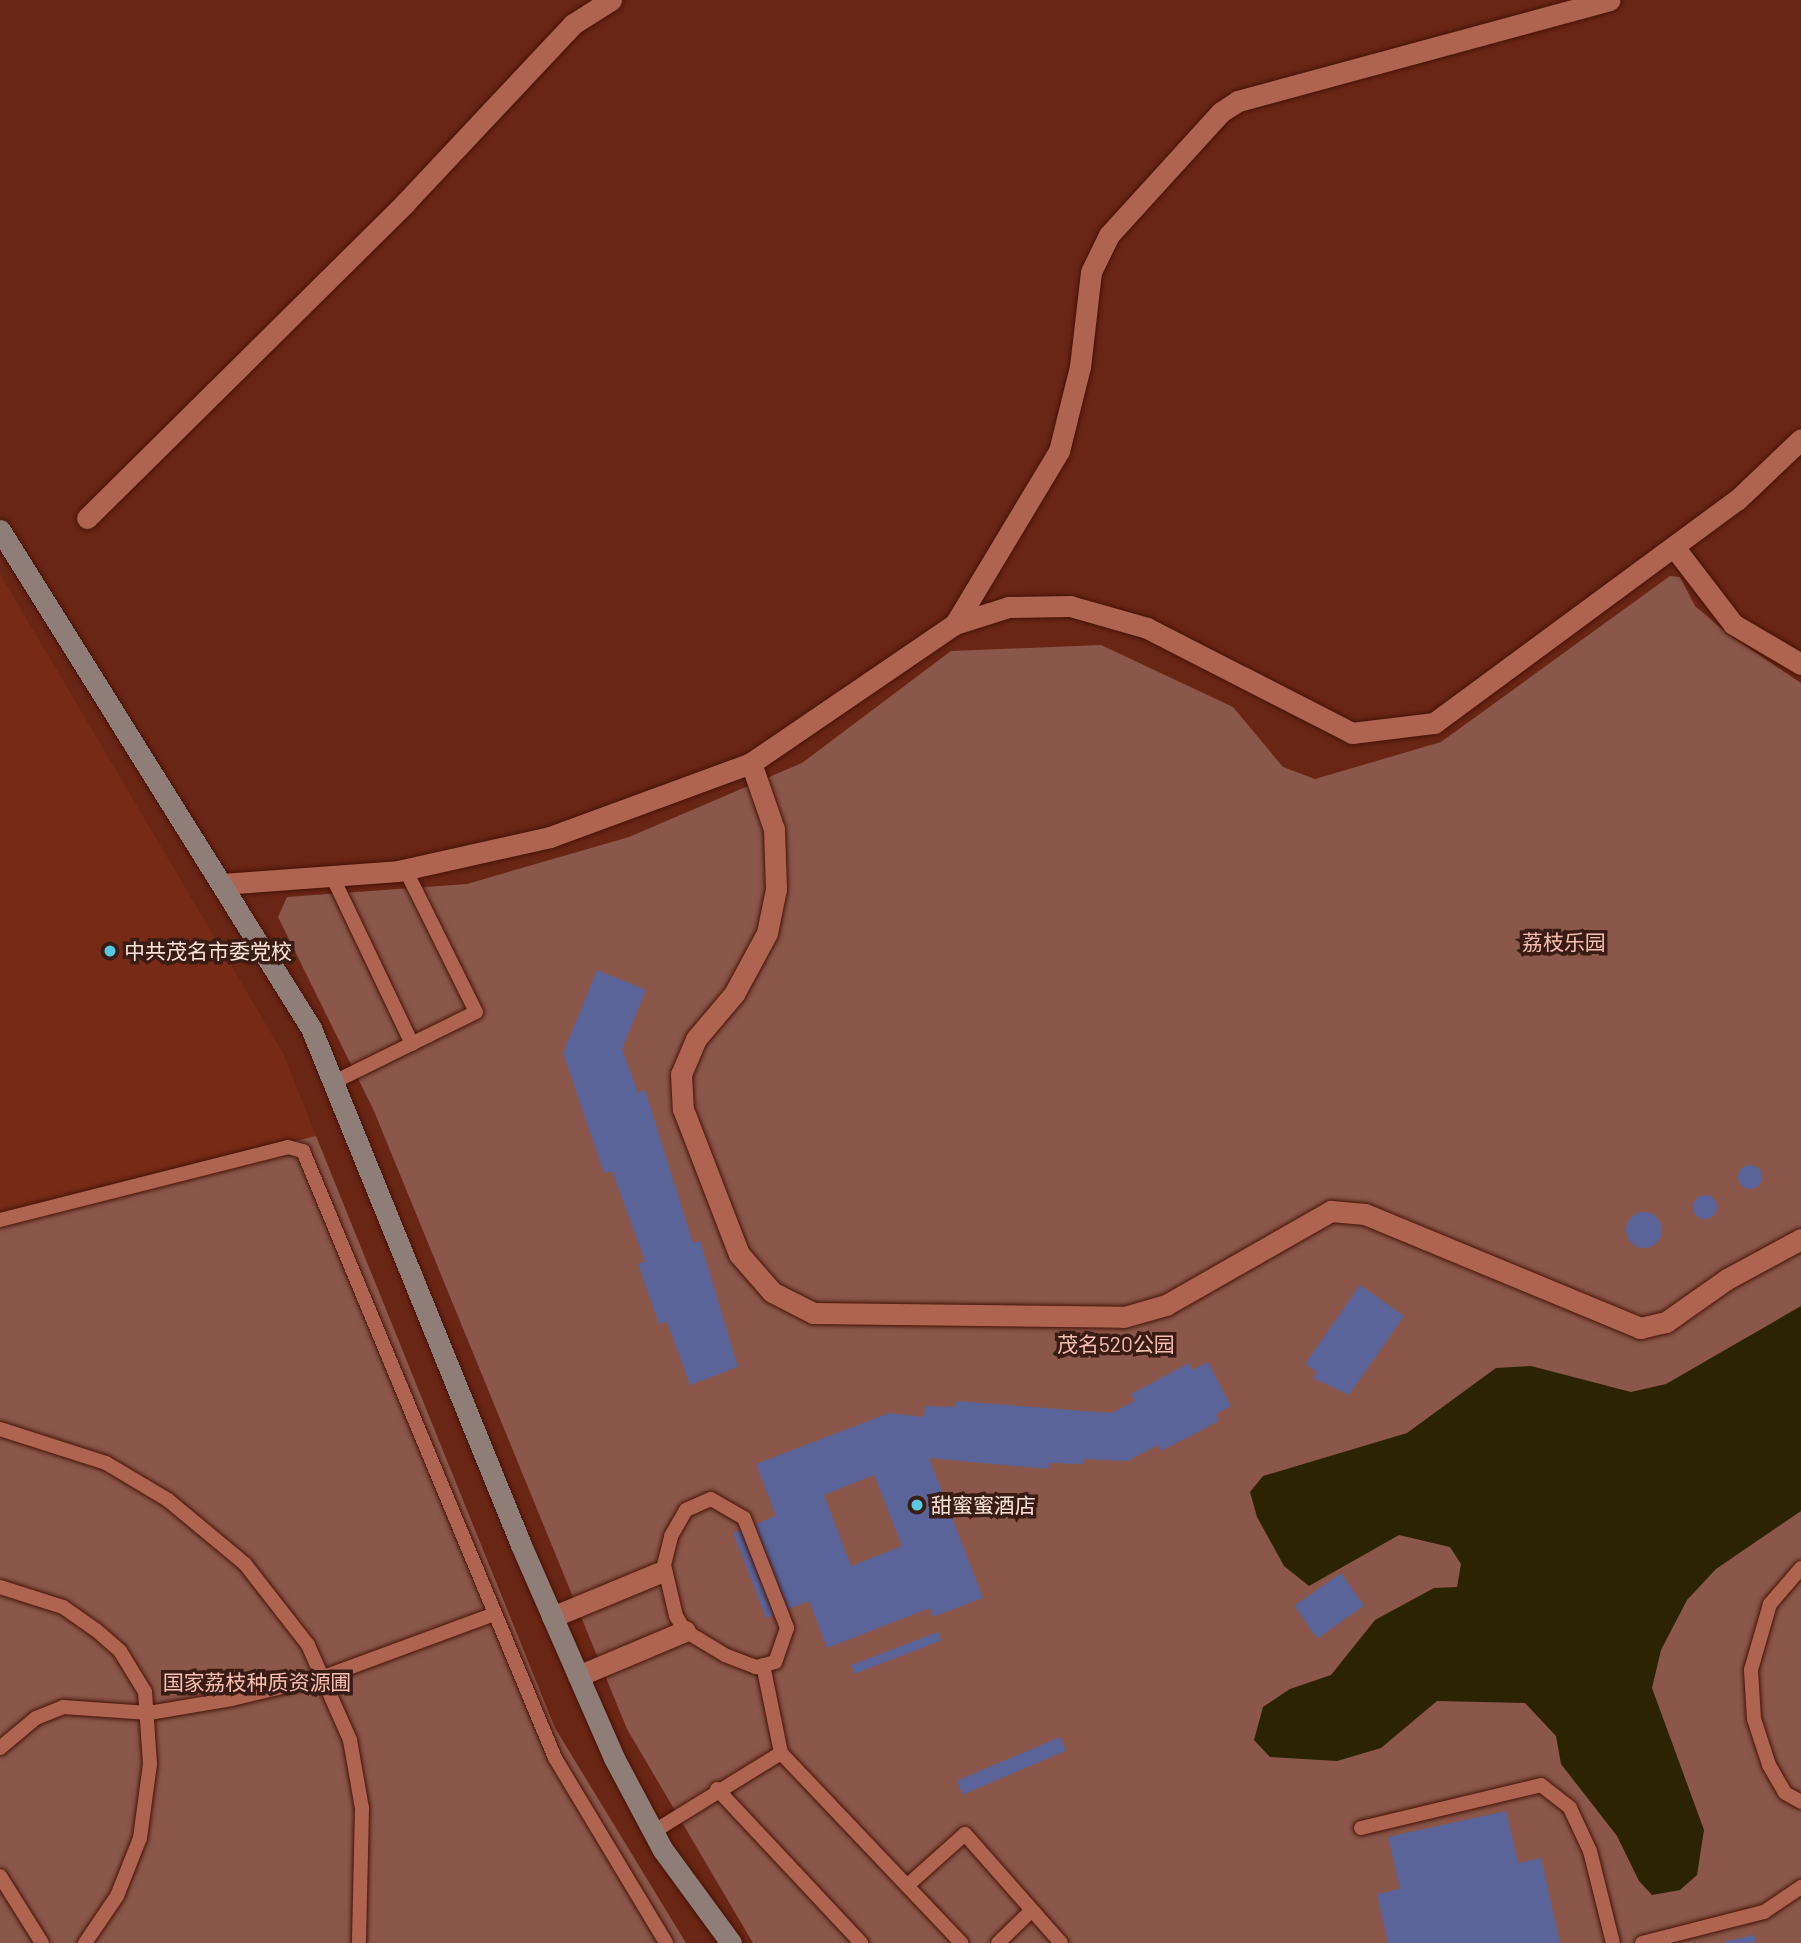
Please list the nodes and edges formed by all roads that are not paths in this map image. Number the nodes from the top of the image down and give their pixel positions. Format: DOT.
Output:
graph roads {
  1 [pos="611,0"];
  2 [pos="1610,0"];
  3 [pos="1801,439"];
  4 [pos="87,518"];
  5 [pos="0,530"];
  6 [pos="1674,547"];
  7 [pos="955,624"];
  8 [pos="1801,664"];
  9 [pos="751,763"];
  10 [pos="405,869"];
  11 [pos="331,876"];
  12 [pos="222,884"];
  13 [pos="412,1044"];
  14 [pos="334,1082"];
  15 [pos="0,1220"];
  16 [pos="1801,1239"];
  17 [pos="0,1429"];
  18 [pos="1801,1568"];
  19 [pos="658,1573"];
  20 [pos="0,1587"];
  21 [pos="492,1615"];
  22 [pos="552,1617"];
  23 [pos="685,1631"];
  24 [pos="763,1665"];
  25 [pos="578,1676"];
  26 [pos="324,1677"];
  27 [pos="149,1713"];
  28 [pos="0,1748"];
  29 [pos="780,1753"];
  30 [pos="718,1788"];
  31 [pos="1801,1802"];
  32 [pos="1361,1828"];
  33 [pos="653,1832"];
  34 [pos="0,1876"];
  35 [pos="909,1884"];
  36 [pos="1801,1887"];
  37 [pos="1032,1910"];
  38 [pos="42,1943"];
  39 [pos="85,1943"];
  40 [pos="359,1943"];
  41 [pos="666,1943"];
  42 [pos="731,1943"];
  43 [pos="861,1943"];
  44 [pos="961,1943"];
  45 [pos="998,1943"];
  46 [pos="1061,1943"];
  47 [pos="1614,1943"];
  48 [pos="1642,1943"];
  1 -- 4 [label="street"];
  2 -- 7 [label="street"];
  3 -- 6 [label="street"];
  5 -- 12 [label="main road"];
  6 -- 7 [label="street"];
  6 -- 8 [label="street"];
  7 -- 9 [label="street"];
  9 -- 10 [label="street"];
  9 -- 16 [label="street"];
  10 -- 11 [label="street"];
  10 -- 13 [label="lane"];
  11 -- 12 [label="street"];
  11 -- 13 [label="lane"];
  12 -- 14 [label="main road"];
  13 -- 14 [label="lane"];
  14 -- 22 [label="main road"];
  15 -- 21 [label="lane"];
  17 -- 26 [label="lane"];
  18 -- 31 [label="lane"];
  19 -- 22 [label="street"];
  20 -- 27 [label="lane"];
  21 -- 26 [label="lane"];
  21 -- 41 [label="lane"];
  22 -- 25 [label="main road"];
  23 -- 24 [label="lane"];
  23 -- 24 [label="lane"];
  23 -- 25 [label="street"];
  24 -- 29 [label="lane"];
  25 -- 33 [label="main road"];
  26 -- 27 [label="lane"];
  26 -- 40 [label="lane"];
  27 -- 28 [label="lane"];
  27 -- 39 [label="lane"];
  29 -- 30 [label="lane"];
  29 -- 35 [label="lane"];
  30 -- 33 [label="lane"];
  30 -- 43 [label="lane"];
  32 -- 47 [label="lane"];
  33 -- 42 [label="main road"];
  34 -- 38 [label="lane"];
  35 -- 37 [label="lane"];
  35 -- 44 [label="lane"];
  36 -- 48 [label="lane"];
  37 -- 45 [label="lane"];
  37 -- 46 [label="lane"];
}
